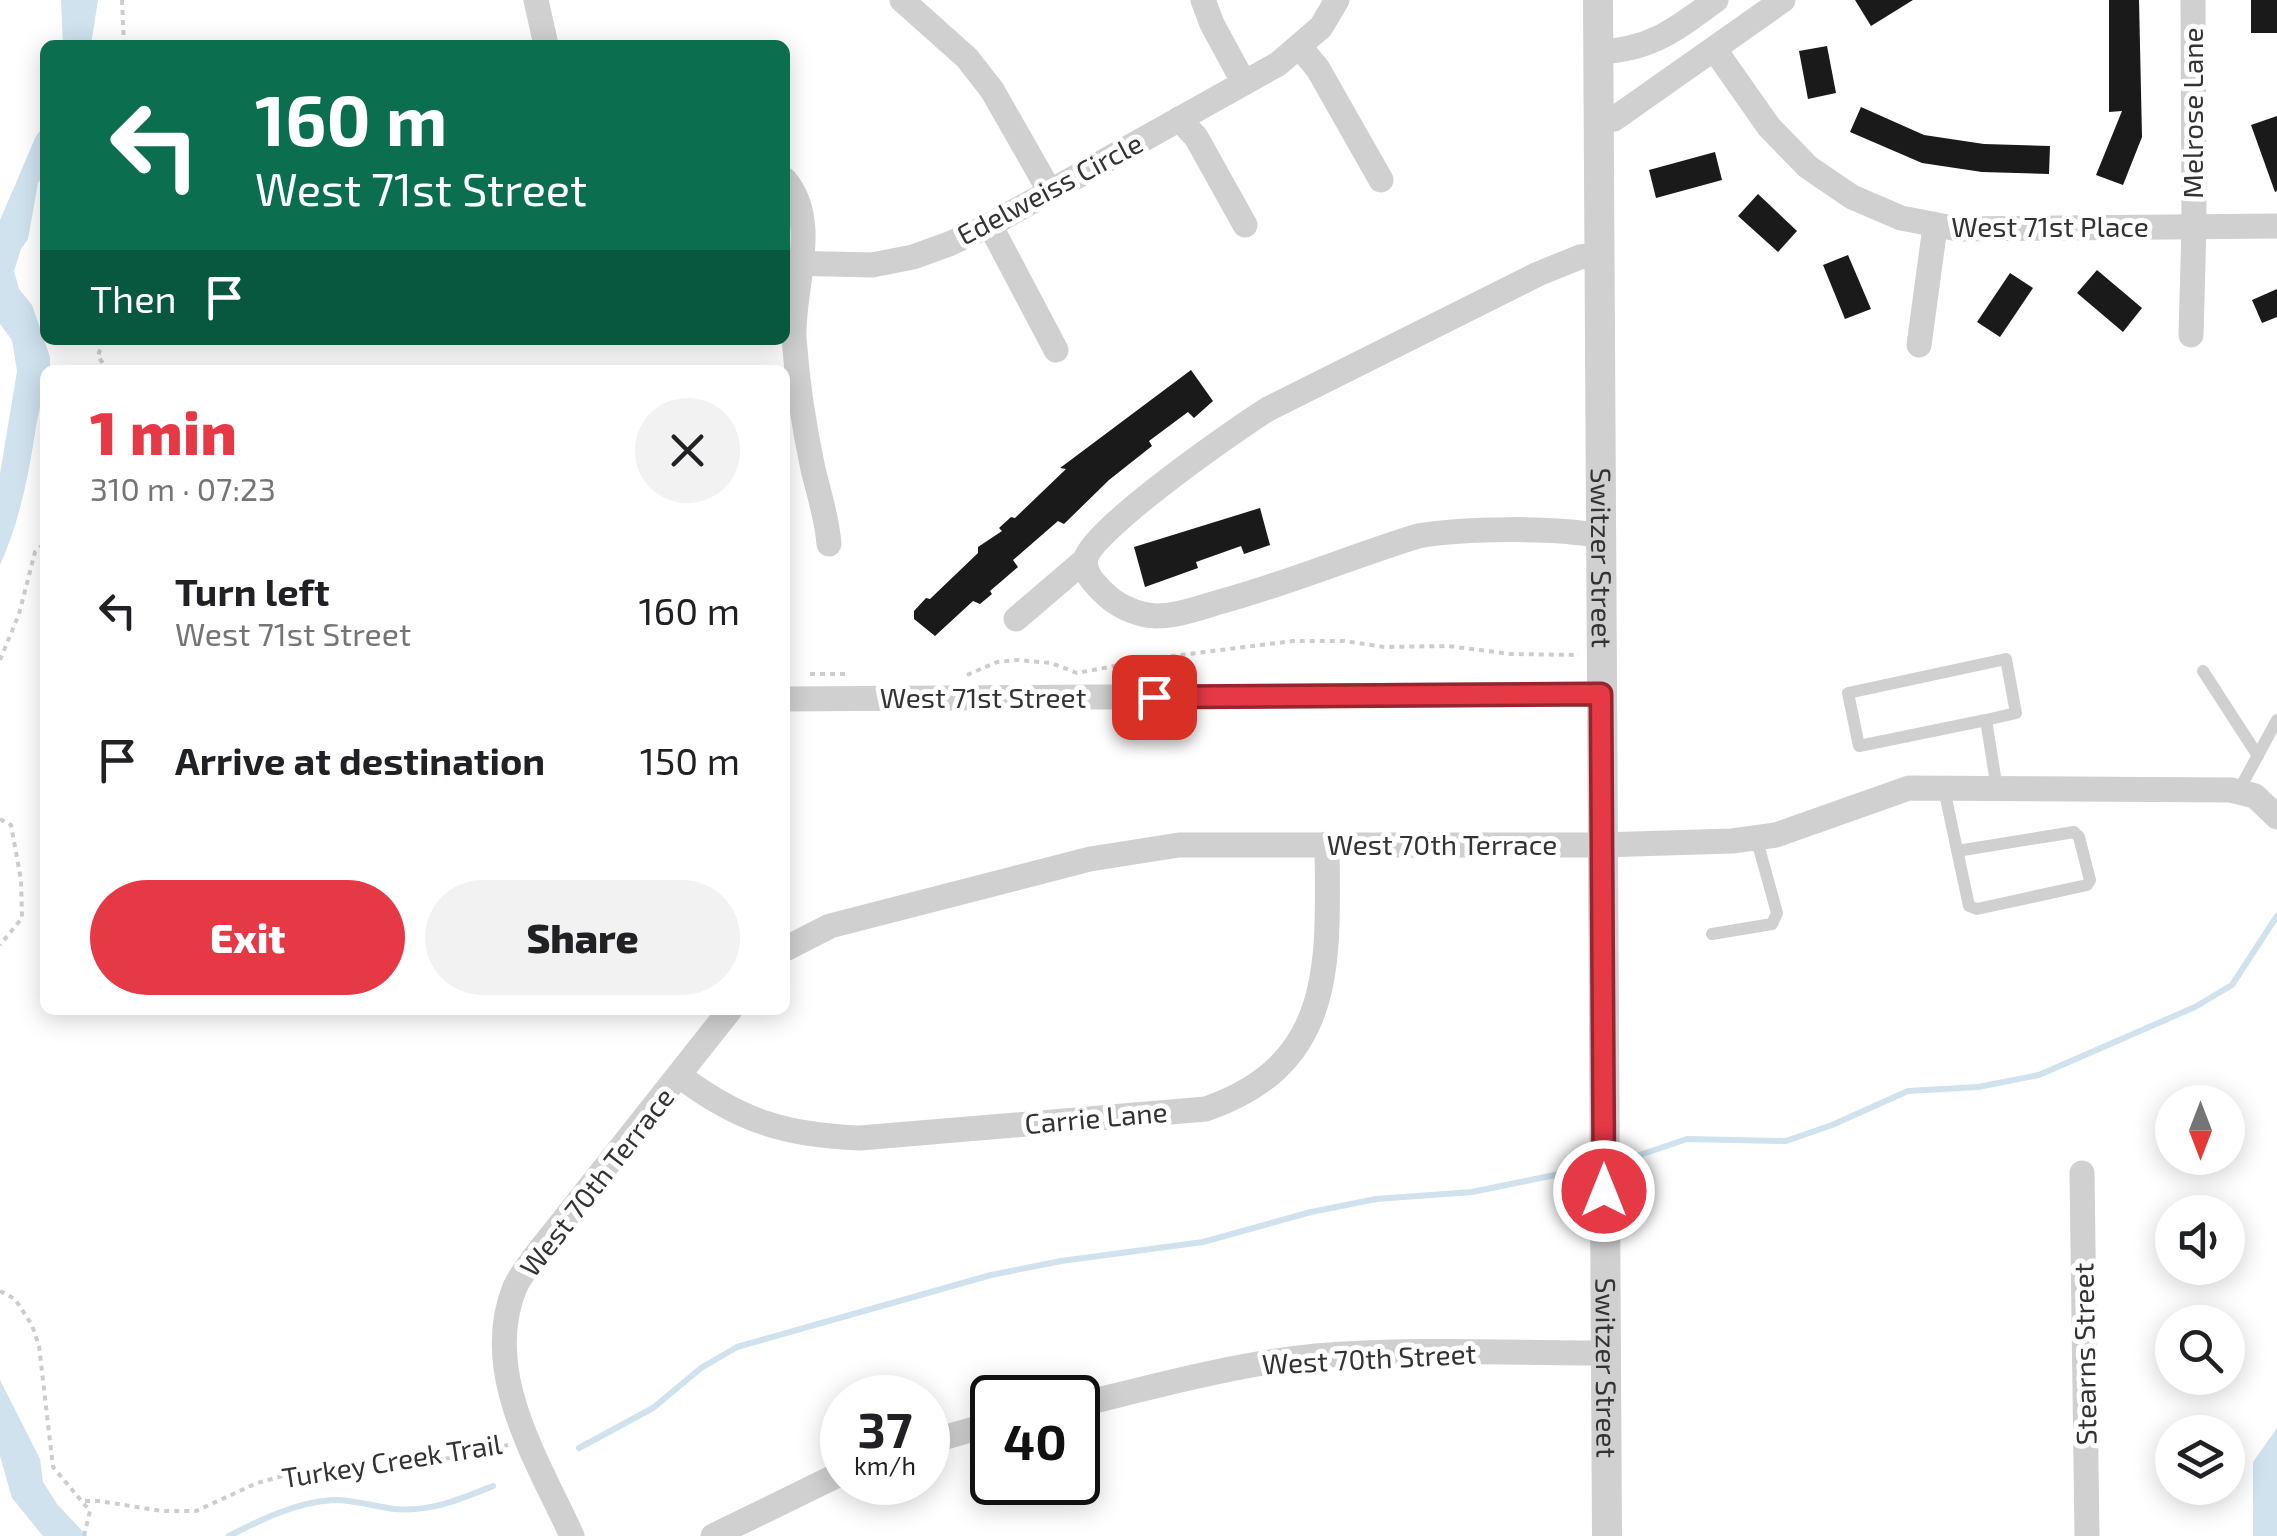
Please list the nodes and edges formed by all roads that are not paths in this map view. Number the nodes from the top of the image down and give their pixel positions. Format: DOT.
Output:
graph roads {
  1 [pos="536,0"];
  2 [pos="902,0"];
  3 [pos="1202,0"];
  4 [pos="1337,0"];
  5 [pos="1598,0"];
  6 [pos="1716,0"];
  7 [pos="1783,0"];
  8 [pos="2193,0"];
  9 [pos="545,40"];
  10 [pos="1300,47"];
  11 [pos="1714,50"];
  12 [pos="1598,52"];
  13 [pos="1244,83"];
  14 [pos="1179,119"];
  15 [pos="1600,121"];
  16 [pos="1381,180"];
  17 [pos="790,189"];
  18 [pos="1049,190"];
  19 [pos="990,225"];
  20 [pos="1245,226"];
  21 [pos="2277,226"];
  22 [pos="1935,227"];
  23 [pos="2194,227"];
  24 [pos="1600,255"];
  25 [pos="792,263"];
  26 [pos="2192,334"];
  27 [pos="1919,346"];
  28 [pos="1056,350"];
  29 [pos="1600,536"];
  30 [pos="829,544"];
  31 [pos="1086,560"];
  32 [pos="1016,619"];
  33 [pos="2204,671"];
  34 [pos="1601,694"];
  35 [pos="790,699"];
  36 [pos="1986,720"];
  37 [pos="2277,720"];
  38 [pos="2258,756"];
  39 [pos="1944,788"];
  40 [pos="1997,789"];
  41 [pos="2238,792"];
  42 [pos="2277,818"];
  43 [pos="1756,837"];
  44 [pos="1327,844"];
  45 [pos="1601,845"];
  46 [pos="1957,851"];
  47 [pos="1712,934"];
  48 [pos="790,946"];
  49 [pos="726,1015"];
  50 [pos="680,1076"];
  51 [pos="2082,1173"];
  52 [pos="1605,1353"];
  53 [pos="1100,1400"];
  54 [pos="820,1483"];
  55 [pos="572,1536"];
  56 [pos="712,1536"];
  57 [pos="1606,1536"];
  58 [pos="2087,1536"];
  1 -- 9 [label="street"];
  2 -- 18 [label="street"];
  3 -- 13 [label="street"];
  4 -- 10 [label="street, Edelweiss Circle"];
  5 -- 12 [label="street, Switzer Street"];
  6 -- 12 [label="street"];
  7 -- 11 [label="street"];
  8 -- 23 [label="street, Melrose Lane"];
  10 -- 13 [label="street, Edelweiss Circle"];
  10 -- 16 [label="street"];
  11 -- 15 [label="street"];
  11 -- 22 [label="street, West 71st Place"];
  12 -- 15 [label="street, Switzer Street"];
  13 -- 14 [label="street, Edelweiss Circle"];
  14 -- 18 [label="street, Edelweiss Circle"];
  14 -- 20 [label="street"];
  15 -- 24 [label="street, Switzer Street"];
  17 -- 25 [label="street"];
  18 -- 19 [label="street, Edelweiss Circle"];
  19 -- 25 [label="street, Edelweiss Circle"];
  19 -- 28 [label="street"];
  21 -- 23 [label="street, West 71st Place"];
  22 -- 23 [label="street, West 71st Place"];
  22 -- 27 [label="street"];
  23 -- 26 [label="street, Melrose Lane"];
  24 -- 29 [label="street, Switzer Street"];
  24 -- 31 [label="street"];
  25 -- 30 [label="street"];
  29 -- 31 [label="street"];
  29 -- 34 [label="street, Switzer Street"];
  31 -- 32 [label="street"];
  33 -- 38 [label="lane"];
  34 -- 35 [label="street, West 71st Street"];
  34 -- 45 [label="street, Switzer Street"];
  36 -- 36 [label="lane"];
  36 -- 40 [label="lane"];
  37 -- 38 [label="lane"];
  38 -- 41 [label="lane"];
  39 -- 40 [label="street, West 70th Terrace"];
  39 -- 43 [label="street, West 70th Terrace"];
  39 -- 46 [label="lane"];
  40 -- 41 [label="street, West 70th Terrace"];
  41 -- 42 [label="street"];
  43 -- 45 [label="street, West 70th Terrace"];
  43 -- 47 [label="lane"];
  44 -- 45 [label="street, West 70th Terrace"];
  44 -- 48 [label="street, West 70th Terrace"];
  44 -- 50 [label="street, Carrie Lane"];
  45 -- 52 [label="street, Switzer Street"];
  46 -- 46 [label="lane"];
  49 -- 50 [label="street, West 70th Terrace"];
  50 -- 55 [label="street, West 70th Terrace"];
  51 -- 58 [label="street, Stearns Street"];
  52 -- 53 [label="street, West 70th Street"];
  52 -- 57 [label="street, Switzer Street"];
  54 -- 56 [label="street"];
}
